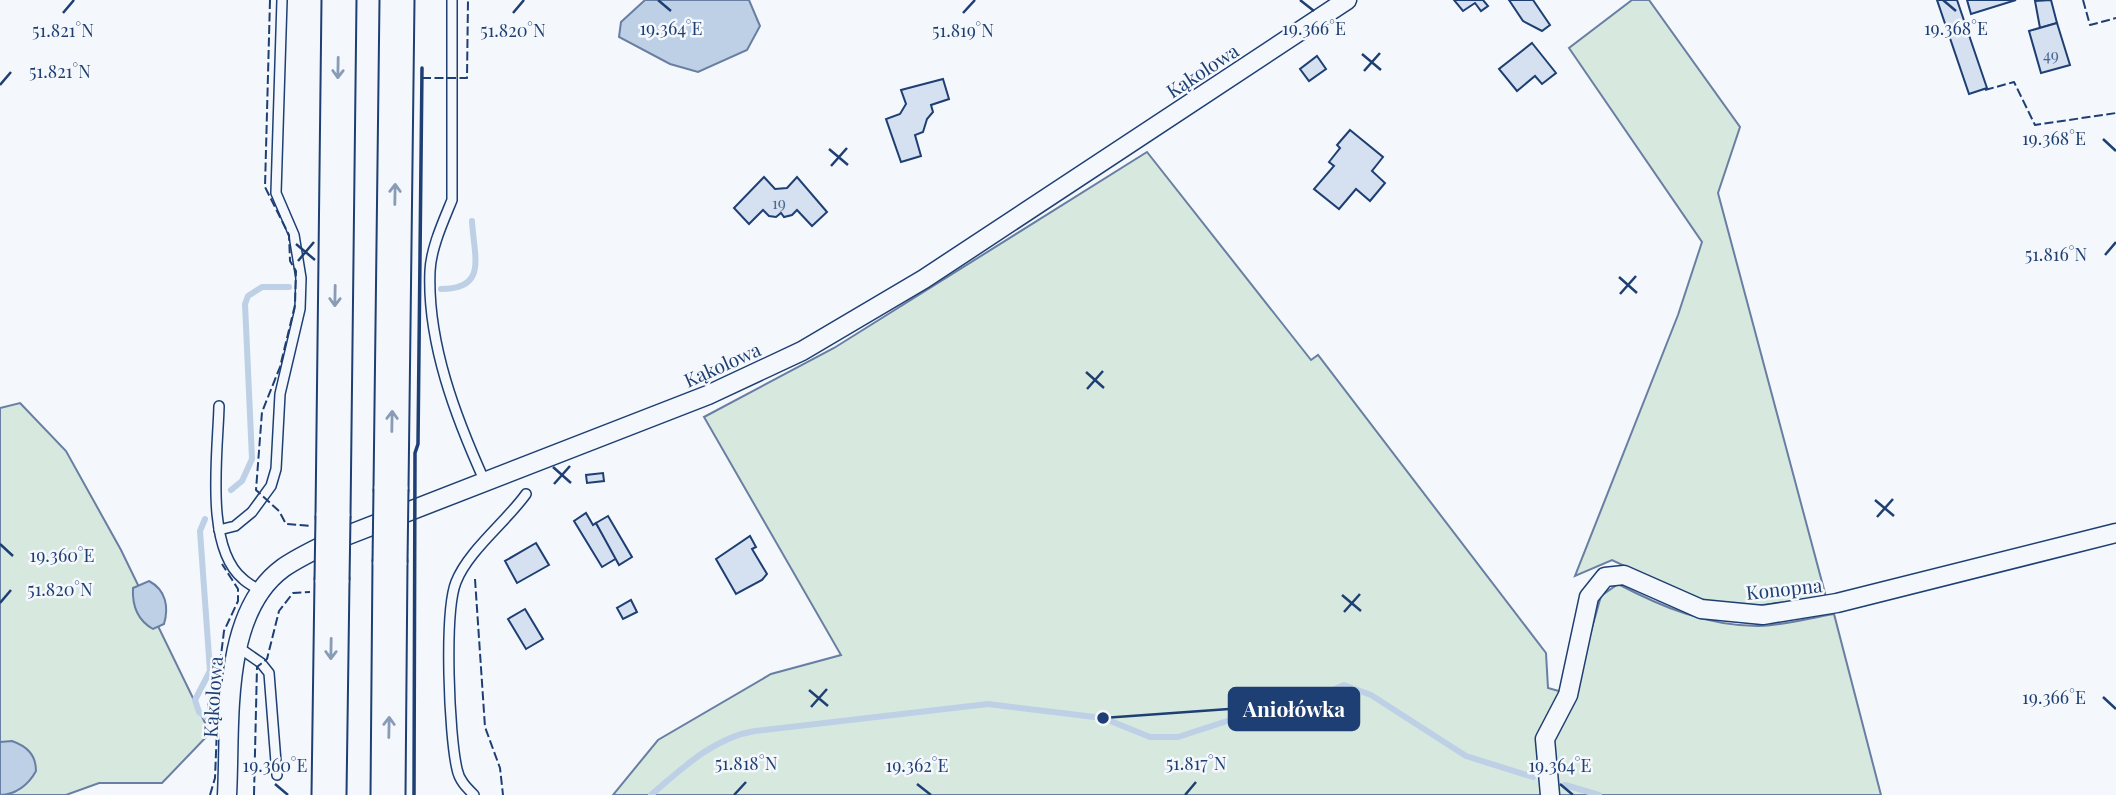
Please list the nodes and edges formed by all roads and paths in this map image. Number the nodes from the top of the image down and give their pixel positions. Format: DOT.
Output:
graph roads {
  1 [pos="282,0"];
  2 [pos="339,0"];
  3 [pos="397,0"];
  4 [pos="452,0"];
  5 [pos="1347,0"];
  6 [pos="219,406"];
  7 [pos="485,482"];
  8 [pos="526,494"];
  9 [pos="219,530"];
  10 [pos="2116,533"];
  11 [pos="261,591"];
  12 [pos="237,647"];
  13 [pos="277,775"];
  14 [pos="227,795"];
  15 [pos="329,795"];
  16 [pos="388,795"];
  17 [pos="474,795"];
  18 [pos="1550,795"];
  1 -- 9 [label="lane"];
  2 -- 15 [label="highway, one-way, bridge"];
  16 -- 3 [label="highway, one-way, bridge"];
  4 -- 7 [label="lane"];
  5 -- 7 [label="street, Kąkolowa"];
  6 -- 9 [label="lane"];
  7 -- 11 [label="street, Kąkolowa"];
  8 -- 17 [label="lane"];
  9 -- 11 [label="lane"];
  10 -- 18 [label="street, Konopna"];
  11 -- 12 [label="street, Kąkolowa"];
  12 -- 13 [label="lane"];
  12 -- 14 [label="street, Kąkolowa"];
}
